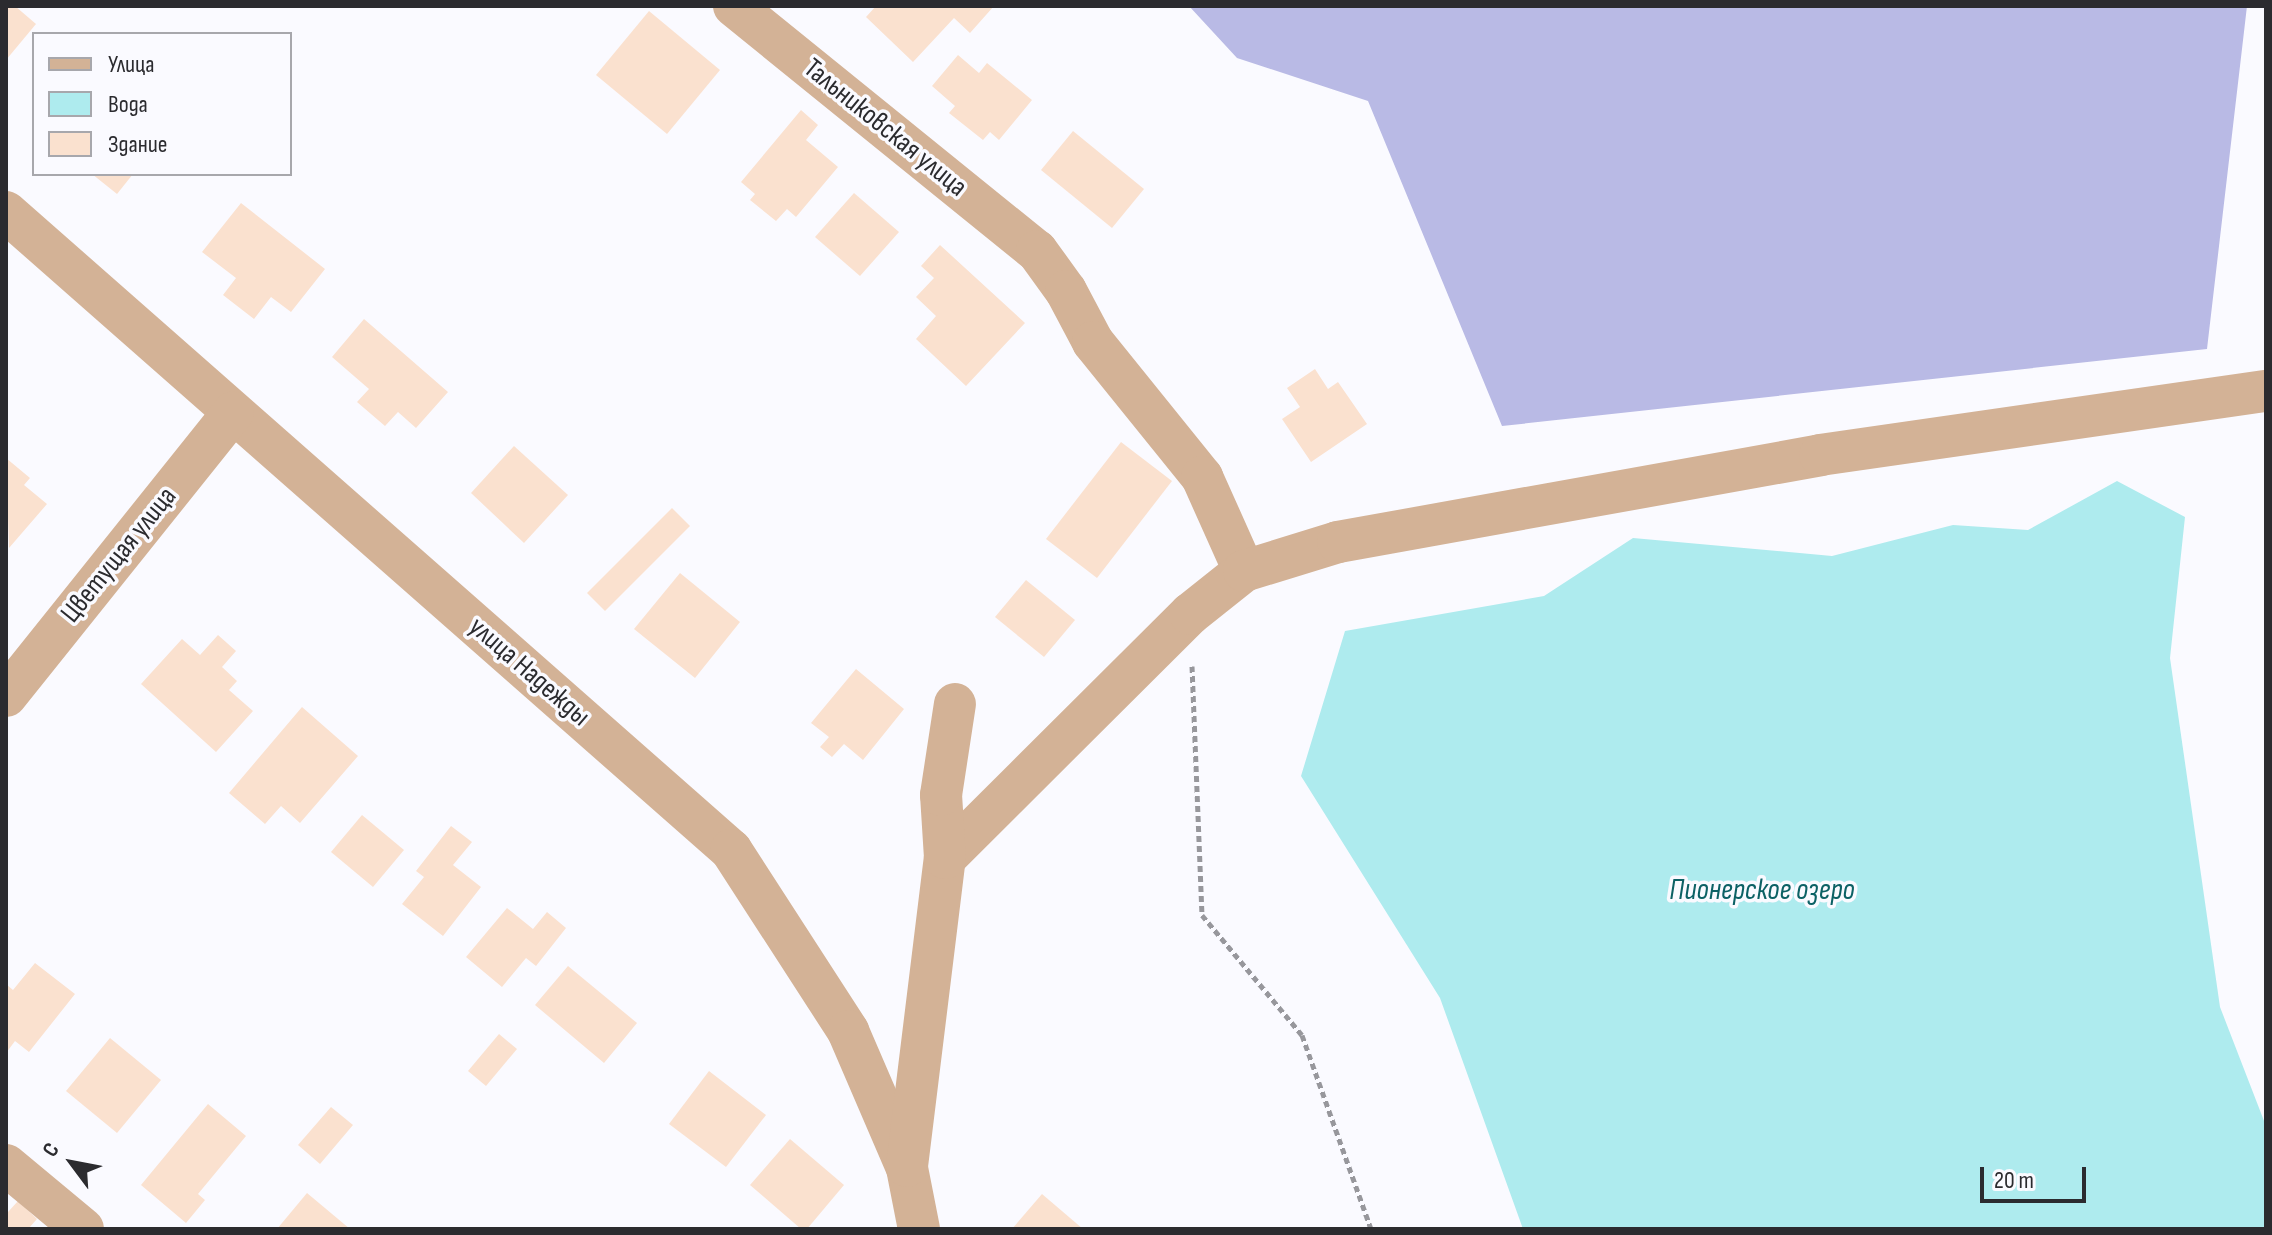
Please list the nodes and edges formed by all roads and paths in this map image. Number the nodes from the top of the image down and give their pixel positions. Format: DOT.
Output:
graph roads {
  1 [pos="734,6"];
  2 [pos="6,212"];
  3 [pos="2266,391"];
  4 [pos="233,413"];
  5 [pos="1244,571"];
  6 [pos="1190,614"];
  7 [pos="6,696"];
  8 [pos="955,704"];
  9 [pos="945,858"];
  10 [pos="6,1165"];
  11 [pos="907,1168"];
  12 [pos="83,1229"];
  13 [pos="919,1229"];
  14 [pos="1371,1229"];
  1 -- 5 [label="street, Тальниковская улица"];
  2 -- 4 [label="street, улица Надежды"];
  3 -- 5 [label="street"];
  4 -- 7 [label="street, Цветущая улица"];
  4 -- 11 [label="street, улица Надежды"];
  5 -- 6 [label="street"];
  6 -- 9 [label="street"];
  6 -- 14 [label="path"];
  8 -- 9 [label="street"];
  9 -- 11 [label="street"];
  10 -- 12 [label="street"];
  11 -- 13 [label="street, улица Надежды"];
}
